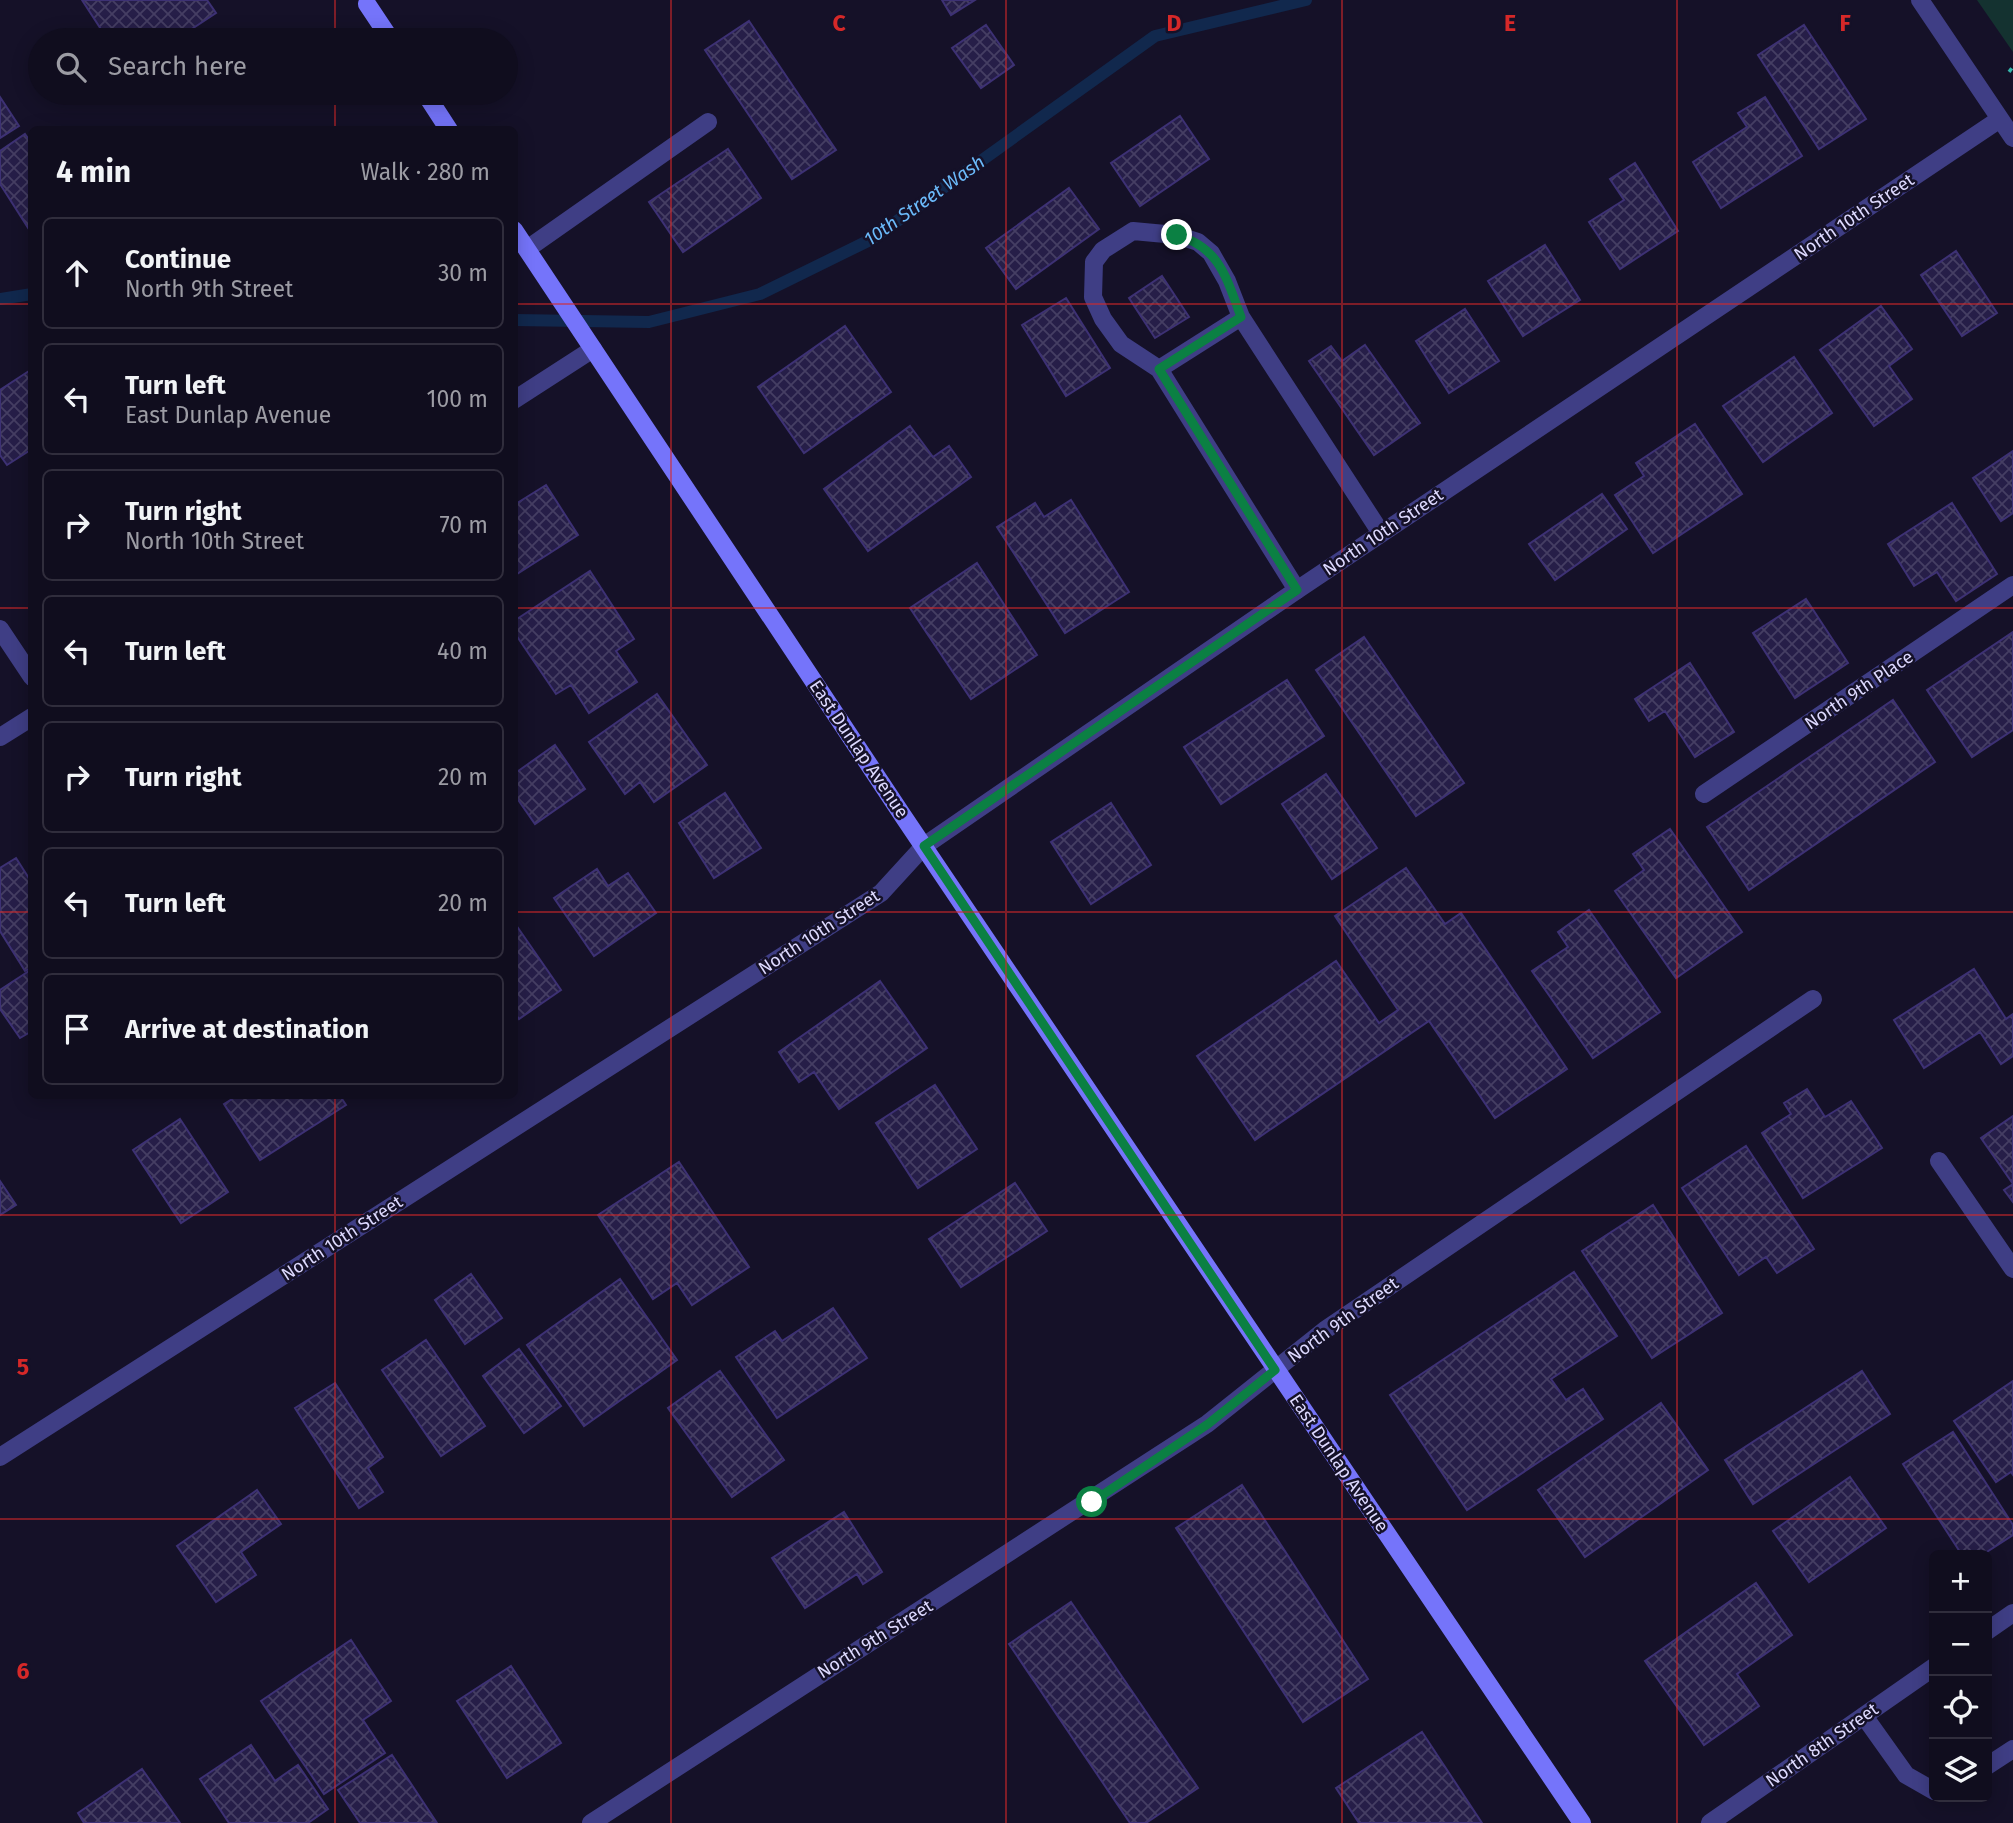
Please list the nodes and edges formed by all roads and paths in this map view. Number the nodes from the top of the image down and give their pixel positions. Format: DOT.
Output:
graph roads {
  1 [pos="1920,0"];
  2 [pos="369,1"];
  3 [pos="384,28"];
  4 [pos="433,105"];
  5 [pos="2000,119"];
  6 [pos="708,122"];
  7 [pos="446,126"];
  8 [pos="2013,138"];
  9 [pos="518,236"];
  10 [pos="527,249"];
  11 [pos="1241,317"];
  12 [pos="593,349"];
  13 [pos="1159,369"];
  14 [pos="518,397"];
  15 [pos="1381,533"];
  16 [pos="2013,585"];
  17 [pos="1297,590"];
  18 [pos="0,629"];
  19 [pos="28,671"];
  20 [pos="28,720"];
  21 [pos="0,737"];
  22 [pos="1704,794"];
  23 [pos="924,846"];
  24 [pos="1813,999"];
  25 [pos="1939,1161"];
  26 [pos="2013,1269"];
  27 [pos="1275,1370"];
  28 [pos="0,1457"];
  29 [pos="2013,1613"];
  30 [pos="1992,1628"];
  31 [pos="1929,1670"];
  32 [pos="1864,1716"];
  33 [pos="2013,1749"];
  34 [pos="1992,1763"];
  35 [pos="1929,1788"];
  36 [pos="591,1823"];
  37 [pos="1582,1823"];
  38 [pos="1710,1823"];
  1 -- 5 [label="street"];
  2 -- 3 [label="street"];
  4 -- 7 [label="street"];
  5 -- 8 [label="street"];
  5 -- 15 [label="street, North 10th Street"];
  6 -- 10 [label="street"];
  9 -- 10 [label="street, East Dunlap Avenue"];
  10 -- 12 [label="street, East Dunlap Avenue"];
  11 -- 13 [label="street"];
  11 -- 13 [label="street"];
  11 -- 15 [label="street"];
  12 -- 14 [label="street"];
  12 -- 23 [label="street, East Dunlap Avenue"];
  13 -- 17 [label="street"];
  15 -- 17 [label="street, North 10th Street"];
  16 -- 22 [label="street, North 9th Place"];
  17 -- 23 [label="street, North 10th Street"];
  18 -- 19 [label="street"];
  20 -- 21 [label="street"];
  23 -- 27 [label="street, East Dunlap Avenue"];
  23 -- 28 [label="street, North 10th Street"];
  24 -- 27 [label="street, North 9th Street"];
  25 -- 26 [label="street"];
  27 -- 36 [label="street, North 9th Street"];
  27 -- 37 [label="street, East Dunlap Avenue"];
  29 -- 30 [label="street"];
  31 -- 32 [label="street, North 8th Street"];
  32 -- 35 [label="street"];
  32 -- 38 [label="street, North 8th Street"];
  33 -- 34 [label="street"];
}
